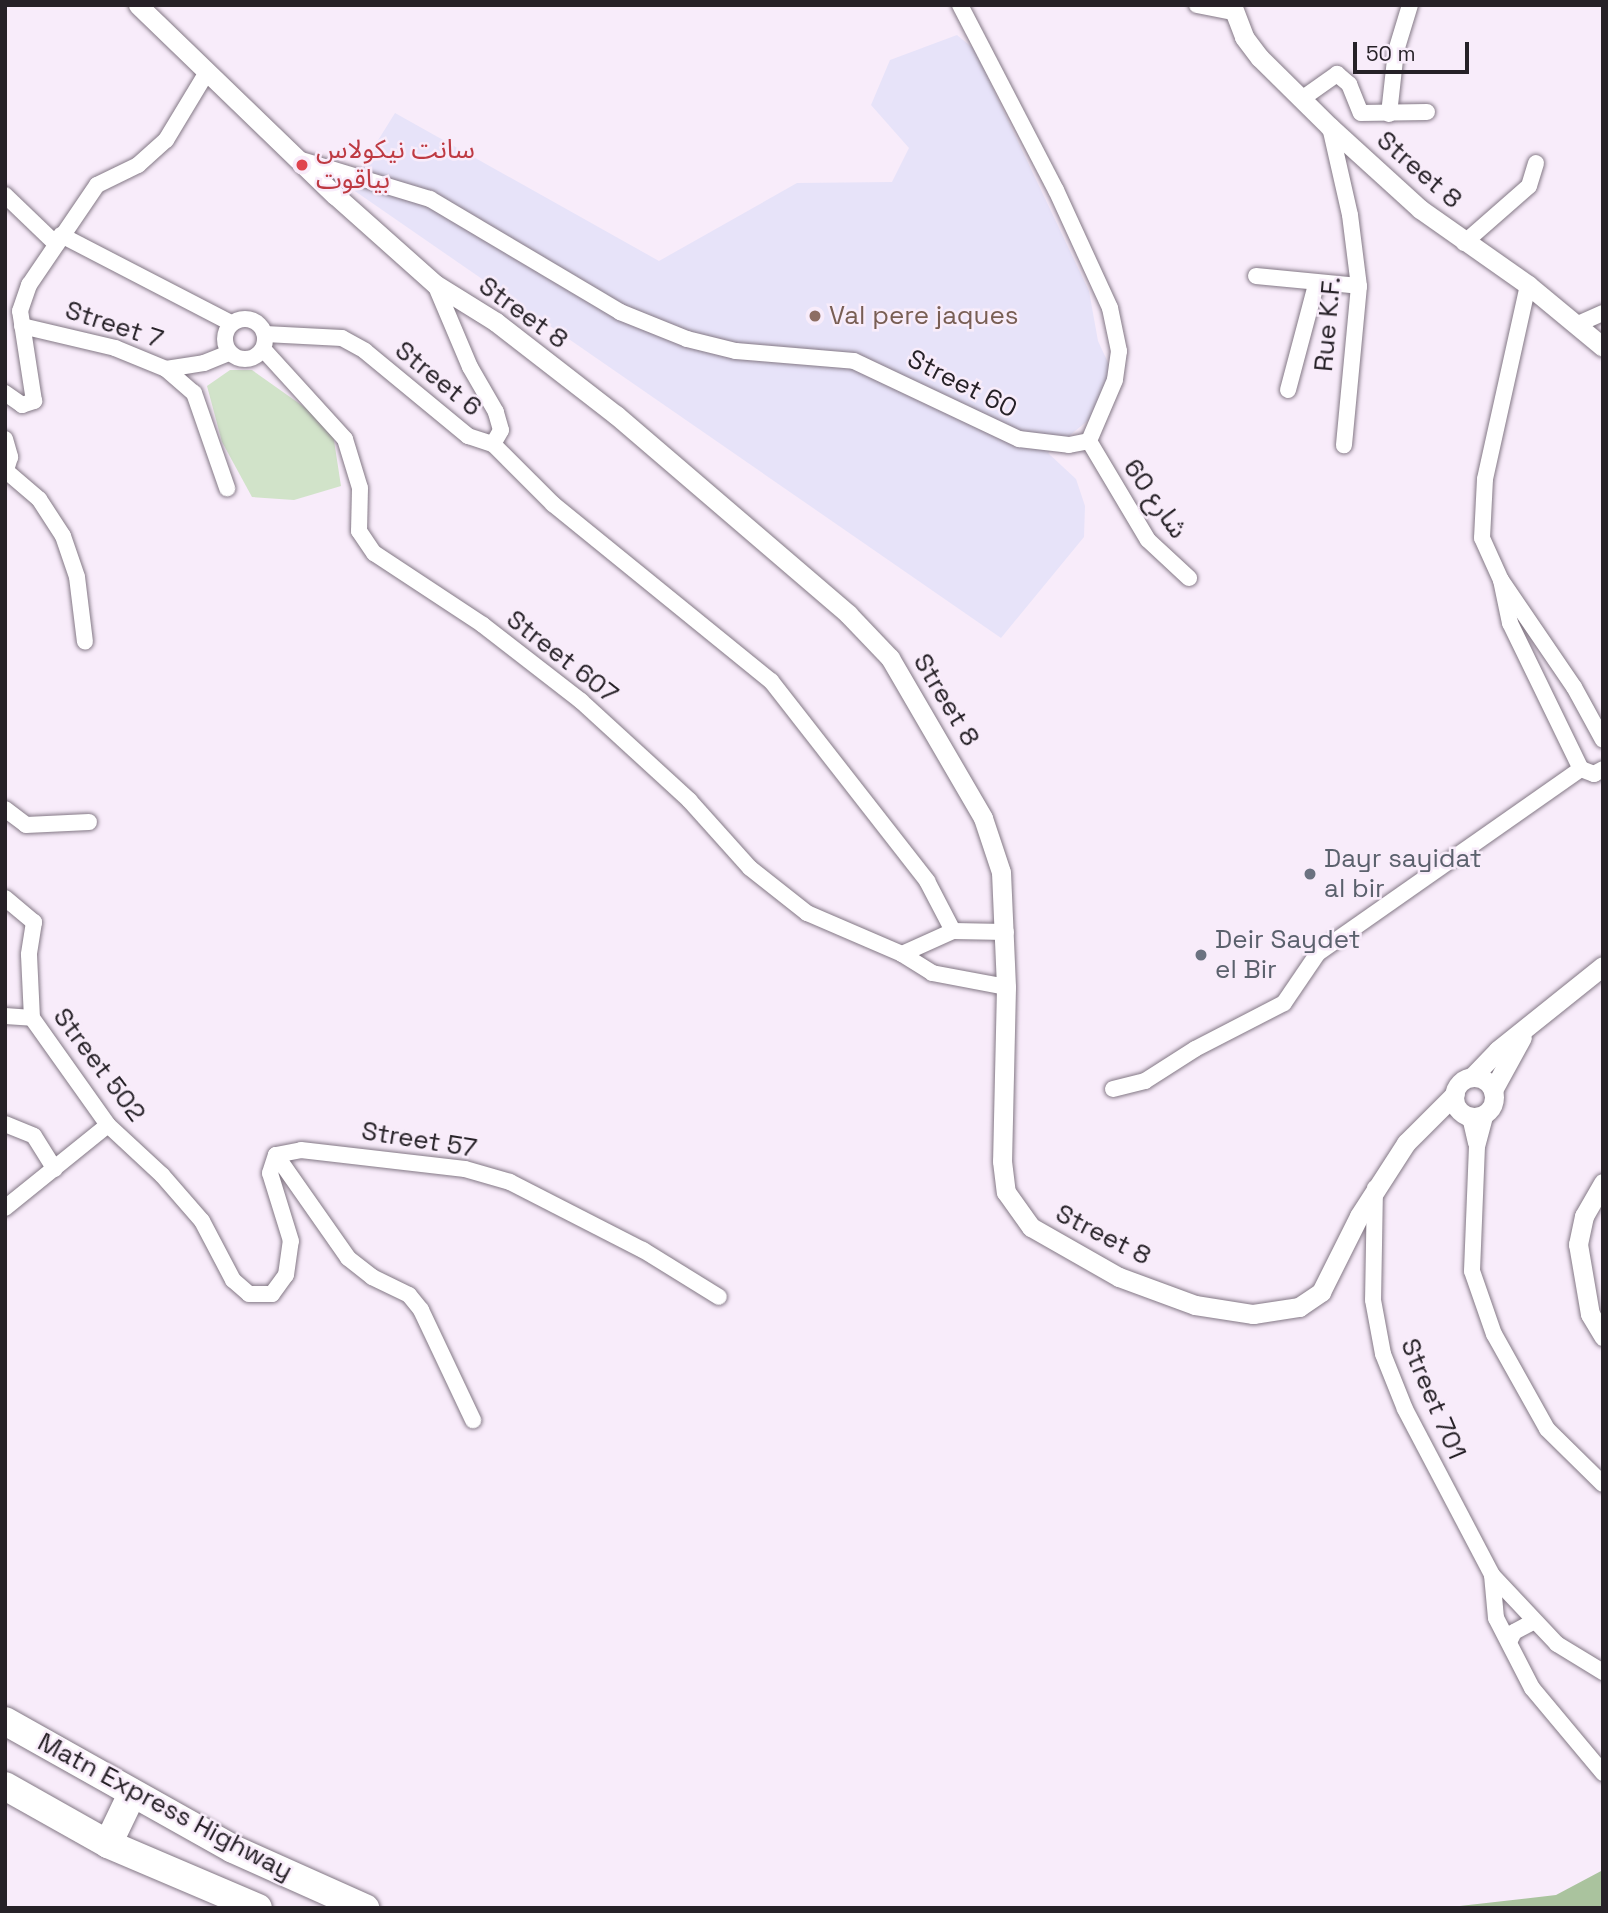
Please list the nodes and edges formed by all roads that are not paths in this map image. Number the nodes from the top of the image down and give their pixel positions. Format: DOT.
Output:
graph roads {
  1 [pos="138,5"];
  2 [pos="960,5"];
  3 [pos="1197,5"];
  4 [pos="1410,5"];
  5 [pos="1232,9"];
  6 [pos="207,72"];
  7 [pos="1303,99"];
  8 [pos="1427,112"];
  9 [pos="1389,114"];
  10 [pos="1330,127"];
  11 [pos="298,159"];
  12 [pos="1536,163"];
  13 [pos="5,195"];
  14 [pos="58,239"];
  15 [pos="1464,243"];
  16 [pos="1256,276"];
  17 [pos="435,284"];
  18 [pos="1316,285"];
  19 [pos="1528,285"];
  20 [pos="1359,286"];
  21 [pos="1603,313"];
  22 [pos="231,323"];
  23 [pos="1578,324"];
  24 [pos="22,326"];
  25 [pos="264,342"];
  26 [pos="1603,347"];
  27 [pos="229,352"];
  28 [pos="204,363"];
  29 [pos="166,369"];
  30 [pos="1288,390"];
  31 [pos="5,393"];
  32 [pos="194,393"];
  33 [pos="5,439"];
  34 [pos="1089,441"];
  35 [pos="493,444"];
  36 [pos="1344,445"];
  37 [pos="6,470"];
  38 [pos="227,488"];
  39 [pos="1189,578"];
  40 [pos="1501,580"];
  41 [pos="85,642"];
  42 [pos="1603,740"];
  43 [pos="1581,769"];
  44 [pos="1603,769"];
  45 [pos="5,809"];
  46 [pos="89,822"];
  47 [pos="5,898"];
  48 [pos="953,931"];
  49 [pos="1006,932"];
  50 [pos="902,954"];
  51 [pos="1603,966"];
  52 [pos="1006,987"];
  53 [pos="5,1016"];
  54 [pos="32,1018"];
  55 [pos="1524,1033"];
  56 [pos="1472,1077"];
  57 [pos="1113,1089"];
  58 [pos="1493,1090"];
  59 [pos="1468,1109"];
  60 [pos="5,1124"];
  61 [pos="108,1125"];
  62 [pos="276,1155"];
  63 [pos="55,1168"];
  64 [pos="1603,1183"];
  65 [pos="1376,1188"];
  66 [pos="5,1208"];
  67 [pos="719,1297"];
  68 [pos="1603,1336"];
  69 [pos="473,1420"];
  70 [pos="1603,1484"];
  71 [pos="1492,1575"];
  72 [pos="1532,1622"];
  73 [pos="1509,1642"];
  74 [pos="1603,1672"];
  75 [pos="5,1721"];
  76 [pos="1603,1773"];
  77 [pos="5,1786"];
  78 [pos="132,1794"];
  79 [pos="108,1844"];
  80 [pos="258,1908"];
  81 [pos="365,1908"];
  1 -- 6 [label="street, Street 8"];
  2 -- 34 [label="street"];
  3 -- 5 [label="street"];
  4 -- 9 [label="street"];
  5 -- 7 [label="street, Street 8"];
  6 -- 11 [label="street, Street 8"];
  6 -- 14 [label="street"];
  7 -- 9 [label="street"];
  7 -- 10 [label="street, Street 8"];
  8 -- 9 [label="street"];
  10 -- 15 [label="street, Street 8"];
  10 -- 20 [label="street, Rue K.F."];
  11 -- 17 [label="street, Street 8"];
  11 -- 34 [label="street, Street 60"];
  12 -- 15 [label="street"];
  13 -- 14 [label="street"];
  14 -- 22 [label="street"];
  14 -- 24 [label="street"];
  15 -- 19 [label="street, Street 8"];
  16 -- 18 [label="street"];
  17 -- 35 [label="street, Street 6"];
  17 -- 49 [label="street, Street 8"];
  18 -- 20 [label="street"];
  18 -- 30 [label="street"];
  19 -- 23 [label="street, Street 8"];
  19 -- 40 [label="street"];
  20 -- 36 [label="street, Rue K.F."];
  21 -- 23 [label="street"];
  22 -- 25 [label="street"];
  22 -- 27 [label="street"];
  23 -- 26 [label="street, Street 8"];
  24 -- 29 [label="street, Street 7"];
  24 -- 31 [label="street"];
  25 -- 27 [label="street"];
  25 -- 35 [label="street, Street 6"];
  25 -- 50 [label="street, Street 607"];
  27 -- 28 [label="street, Street 7"];
  28 -- 29 [label="street, Street 7"];
  28 -- 32 [label="street"];
  29 -- 32 [label="street"];
  32 -- 38 [label="street"];
  33 -- 37 [label="street"];
  34 -- 39 [label="street, شارع 60"];
  35 -- 48 [label="street"];
  37 -- 41 [label="street"];
  40 -- 42 [label="street"];
  40 -- 43 [label="street"];
  43 -- 44 [label="street"];
  43 -- 57 [label="street"];
  45 -- 46 [label="street"];
  47 -- 54 [label="street, Street 502"];
  48 -- 49 [label="street"];
  48 -- 50 [label="street"];
  49 -- 52 [label="street, Street 8"];
  50 -- 52 [label="street, Street 607"];
  51 -- 55 [label="street"];
  52 -- 65 [label="street, Street 8"];
  53 -- 54 [label="street"];
  54 -- 61 [label="street, Street 502"];
  55 -- 56 [label="street"];
  55 -- 58 [label="street"];
  56 -- 58 [label="street"];
  56 -- 59 [label="street"];
  58 -- 59 [label="street"];
  59 -- 65 [label="street, Street 8"];
  59 -- 70 [label="street"];
  60 -- 63 [label="street"];
  61 -- 62 [label="street, Street 502"];
  61 -- 63 [label="street"];
  62 -- 67 [label="street, Street 57"];
  62 -- 69 [label="street"];
  63 -- 66 [label="street"];
  64 -- 68 [label="street"];
  65 -- 71 [label="street, Street 701"];
  71 -- 72 [label="street"];
  71 -- 73 [label="street"];
  72 -- 73 [label="street"];
  72 -- 74 [label="street"];
  73 -- 76 [label="street"];
  75 -- 78 [label="highway, Matn Express Highway"];
  77 -- 79 [label="highway, Matn Express Highway"];
  78 -- 79 [label="highway"];
  78 -- 81 [label="highway, Matn Express Highway"];
  79 -- 80 [label="highway, Matn Express Highway"];
}
